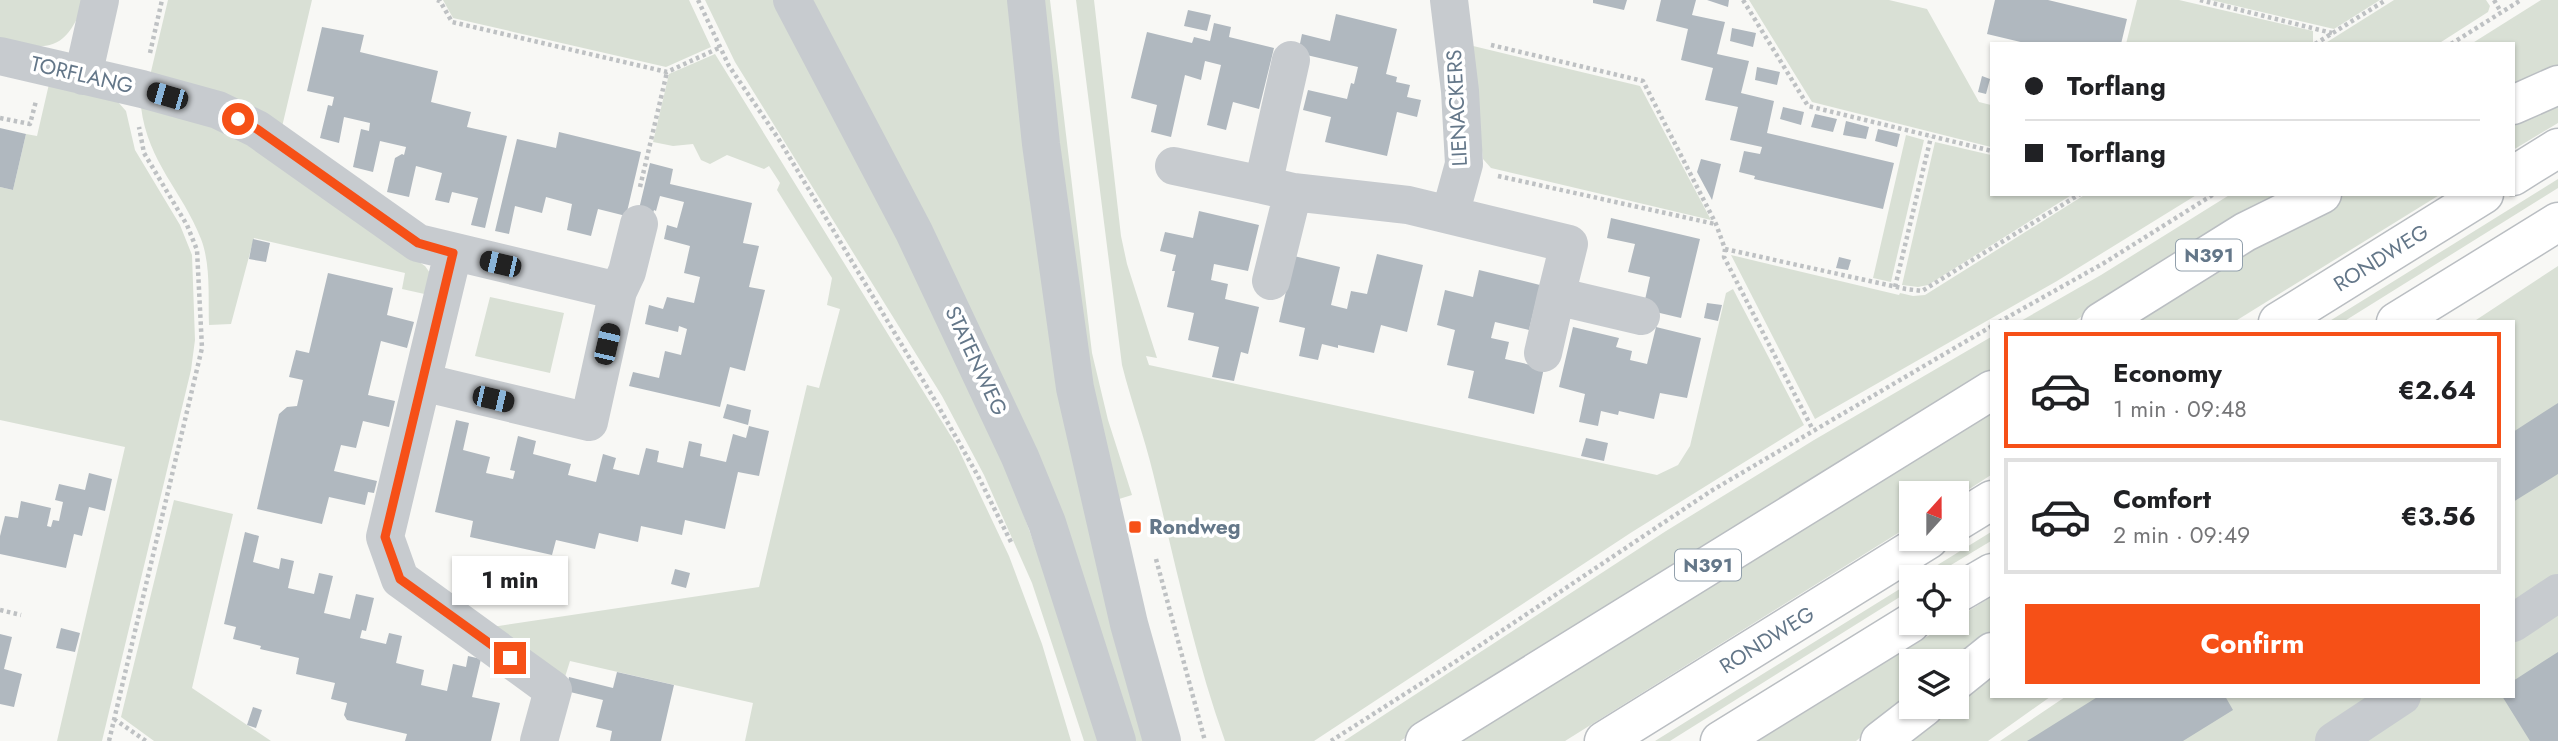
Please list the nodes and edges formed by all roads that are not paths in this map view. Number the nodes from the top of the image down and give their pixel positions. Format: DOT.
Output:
graph roads {
  1 [pos="100,0"];
  2 [pos="792,0"];
  3 [pos="1027,0"];
  4 [pos="1451,18"];
  5 [pos="0,56"];
  6 [pos="1291,60"];
  7 [pos="83,75"];
  8 [pos="2558,85"];
  9 [pos="2515,104"];
  10 [pos="2558,148"];
  11 [pos="1174,166"];
  12 [pos="2515,175"];
  13 [pos="1278,189"];
  14 [pos="2318,196"];
  15 [pos="2480,196"];
  16 [pos="1450,215"];
  17 [pos="2558,222"];
  18 [pos="639,223"];
  19 [pos="453,253"];
  20 [pos="1271,281"];
  21 [pos="618,291"];
  22 [pos="1556,296"];
  23 [pos="1642,316"];
  24 [pos="2403,319"];
  25 [pos="2104,320"];
  26 [pos="2281,320"];
  27 [pos="1543,353"];
  28 [pos="422,382"];
  29 [pos="1990,391"];
  30 [pos="1990,501"];
  31 [pos="1969,514"];
  32 [pos="1910,551"];
  33 [pos="1990,574"];
  34 [pos="1969,586"];
  35 [pos="2558,593"];
  36 [pos="2515,622"];
  37 [pos="1899,629"];
  38 [pos="1990,654"];
  39 [pos="1969,671"];
  40 [pos="2399,698"];
  41 [pos="1908,719"];
  42 [pos="539,741"];
  43 [pos="1117,741"];
  44 [pos="1162,741"];
  45 [pos="1425,741"];
  46 [pos="1604,741"];
  47 [pos="1720,741"];
  48 [pos="1880,741"];
  49 [pos="2333,741"];
  1 -- 7 [label="street"];
  2 -- 43 [label="street, STATENWEG"];
  3 -- 44 [label="street"];
  4 -- 16 [label="street, LIENACKERS"];
  5 -- 7 [label="street, TORFLANG"];
  6 -- 13 [label="street"];
  7 -- 19 [label="street, TORFLANG"];
  8 -- 9 [label="main road"];
  10 -- 12 [label="main road"];
  11 -- 13 [label="street"];
  13 -- 16 [label="street"];
  13 -- 20 [label="street"];
  14 -- 25 [label="main road, N391"];
  15 -- 26 [label="main road, RONDWEG"];
  16 -- 22 [label="street"];
  17 -- 24 [label="main road"];
  18 -- 21 [label="street"];
  19 -- 21 [label="street, TORFLANG"];
  19 -- 28 [label="street"];
  21 -- 28 [label="street"];
  22 -- 23 [label="street"];
  22 -- 27 [label="street"];
  28 -- 42 [label="street"];
  29 -- 45 [label="main road, N391"];
  30 -- 31 [label="main road"];
  32 -- 46 [label="main road, RONDWEG"];
  33 -- 34 [label="main road"];
  35 -- 36 [label="street"];
  37 -- 47 [label="main road"];
  38 -- 39 [label="main road"];
  40 -- 49 [label="street"];
  41 -- 48 [label="main road"];
}
